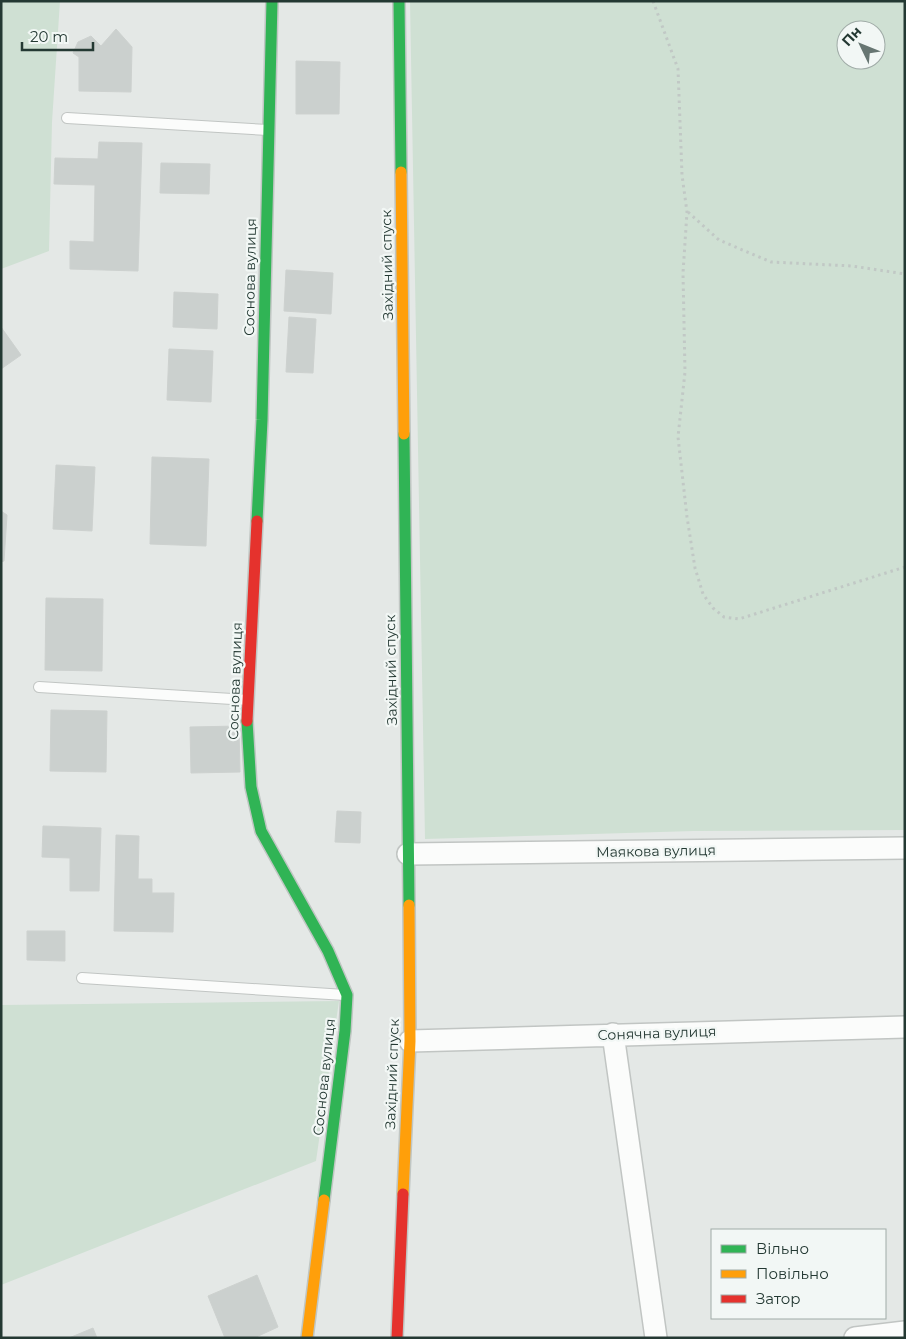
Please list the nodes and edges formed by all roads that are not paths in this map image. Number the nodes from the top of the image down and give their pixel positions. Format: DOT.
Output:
graph roads {
  1 [pos="272,1"];
  2 [pos="399,1"];
  3 [pos="66,118"];
  4 [pos="269,130"];
  5 [pos="39,687"];
  6 [pos="249,700"];
  7 [pos="905,848"];
  8 [pos="408,854"];
  9 [pos="82,978"];
  10 [pos="347,995"];
  11 [pos="905,1027"];
  12 [pos="614,1034"];
  13 [pos="410,1041"];
  14 [pos="905,1332"];
  15 [pos="307,1338"];
  16 [pos="397,1338"];
  17 [pos="656,1338"];
  18 [pos="855,1338"];
  1 -- 4 [label="street, Соснова вулиця"];
  2 -- 8 [label="street, Західний спуск"];
  3 -- 4 [label="lane"];
  4 -- 6 [label="street, Соснова вулиця"];
  5 -- 6 [label="lane"];
  6 -- 10 [label="street, Соснова вулиця"];
  7 -- 8 [label="street, Маякова вулиця"];
  8 -- 13 [label="street, Західний спуск"];
  9 -- 10 [label="lane"];
  10 -- 15 [label="street, Соснова вулиця"];
  11 -- 12 [label="street, Сонячна вулиця"];
  12 -- 13 [label="street, Сонячна вулиця"];
  12 -- 17 [label="street"];
  13 -- 16 [label="street, Західний спуск"];
  14 -- 18 [label="street"];
}
